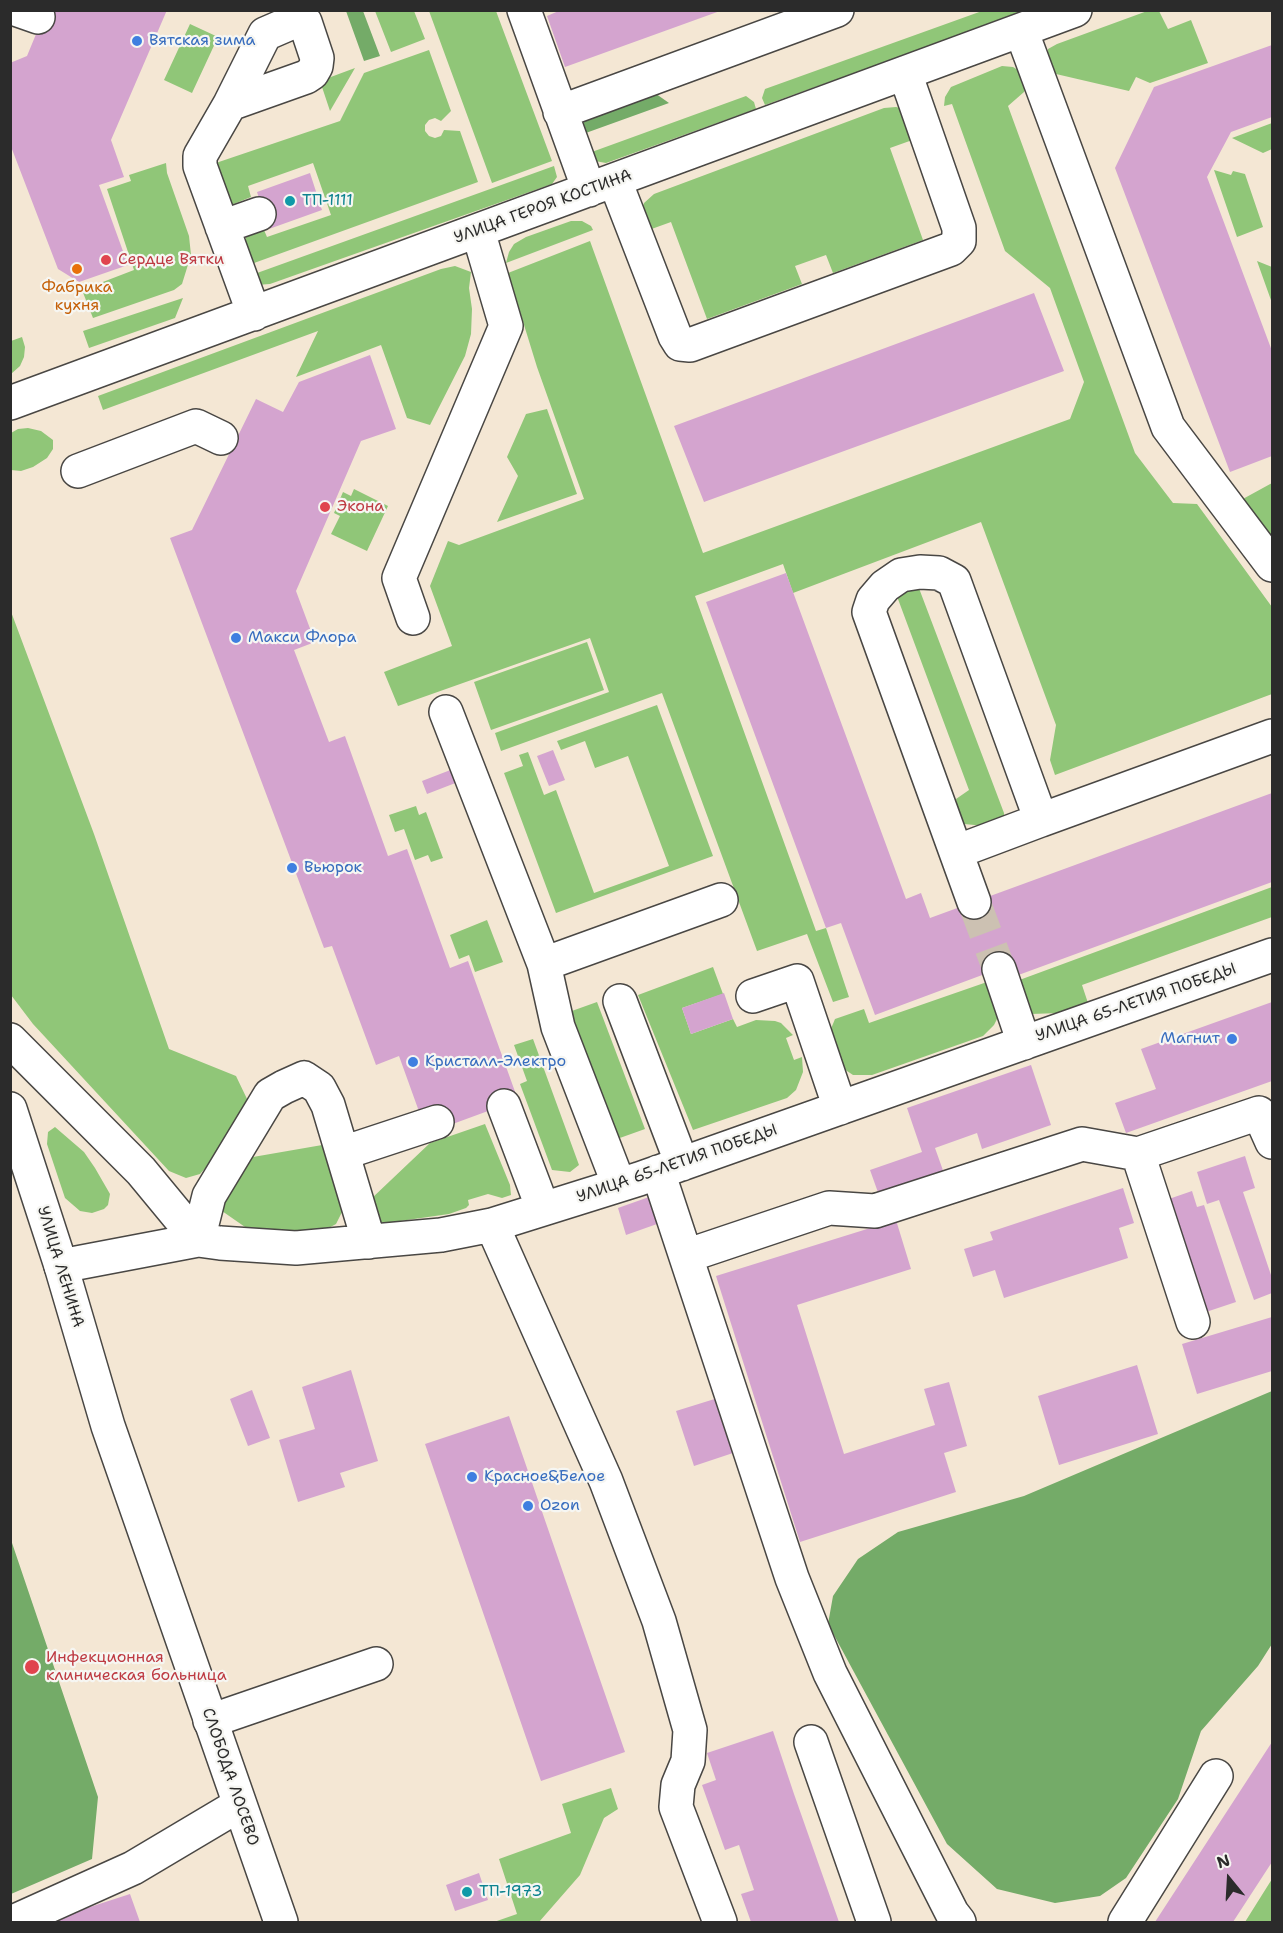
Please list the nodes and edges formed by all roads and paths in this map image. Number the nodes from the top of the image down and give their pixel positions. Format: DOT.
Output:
graph roads {
  1 [pos="524,10"];
  2 [pos="837,10"];
  3 [pos="1075,10"];
  4 [pos="1021,30"];
  5 [pos="905,73"];
  6 [pos="230,104"];
  7 [pos="560,112"];
  8 [pos="602,186"];
  9 [pos="258,214"];
  10 [pos="222,227"];
  11 [pos="478,231"];
  12 [pos="254,314"];
  13 [pos="10,403"];
  14 [pos="221,438"];
  15 [pos="78,471"];
  16 [pos="1272,565"];
  17 [pos="413,618"];
  18 [pos="446,712"];
  19 [pos="1272,736"];
  20 [pos="1041,820"];
  21 [pos="956,852"];
  22 [pos="721,900"];
  23 [pos="974,902"];
  24 [pos="1272,955"];
  25 [pos="544,964"];
  26 [pos="999,969"];
  27 [pos="753,996"];
  28 [pos="620,1001"];
  29 [pos="10,1040"];
  30 [pos="1024,1043"];
  31 [pos="504,1106"];
  32 [pos="840,1108"];
  33 [pos="10,1109"];
  34 [pos="437,1122"];
  35 [pos="1272,1142"];
  36 [pos="16,1147"];
  37 [pos="343,1153"];
  38 [pos="1138,1154"];
  39 [pos="670,1168"];
  40 [pos="619,1185"];
  41 [pos="543,1209"];
  42 [pos="492,1225"];
  43 [pos="198,1240"];
  44 [pos="369,1242"];
  45 [pos="686,1256"];
  46 [pos="61,1266"];
  47 [pos="1193,1322"];
  48 [pos="108,1426"];
  49 [pos="376,1664"];
  50 [pos="210,1721"];
  51 [pos="811,1742"];
  52 [pos="1216,1776"];
  53 [pos="239,1805"];
  54 [pos="13,1923"];
  55 [pos="281,1923"];
  56 [pos="720,1923"];
  57 [pos="874,1923"];
  58 [pos="959,1923"];
  59 [pos="1125,1923"];
  1 -- 7 [label="street"];
  2 -- 7 [label="street"];
  3 -- 4 [label="street, УЛИЦА ГЕРОЯ КОСТИНА"];
  4 -- 5 [label="street, УЛИЦА ГЕРОЯ КОСТИНА"];
  4 -- 16 [label="street"];
  5 -- 8 [label="street, УЛИЦА ГЕРОЯ КОСТИНА"];
  5 -- 8 [label="street"];
  6 -- 10 [label="street"];
  7 -- 8 [label="street"];
  8 -- 11 [label="street, УЛИЦА ГЕРОЯ КОСТИНА"];
  9 -- 10 [label="street"];
  10 -- 12 [label="street"];
  11 -- 12 [label="street, УЛИЦА ГЕРОЯ КОСТИНА"];
  11 -- 17 [label="street"];
  12 -- 13 [label="street, УЛИЦА ГЕРОЯ КОСТИНА"];
  14 -- 15 [label="street"];
  18 -- 25 [label="street"];
  19 -- 20 [label="street"];
  20 -- 21 [label="street"];
  20 -- 21 [label="street"];
  21 -- 23 [label="street"];
  22 -- 25 [label="street"];
  24 -- 30 [label="street, УЛИЦА 65-ЛЕТИЯ ПОБЕДЫ"];
  25 -- 40 [label="street"];
  26 -- 30 [label="street"];
  27 -- 32 [label="street"];
  28 -- 39 [label="street"];
  29 -- 43 [label="street"];
  30 -- 32 [label="street, УЛИЦА 65-ЛЕТИЯ ПОБЕДЫ"];
  31 -- 41 [label="street"];
  32 -- 39 [label="street, УЛИЦА 65-ЛЕТИЯ ПОБЕДЫ"];
  33 -- 36 [label="street, УЛИЦА ЛЕНИНА"];
  34 -- 37 [label="street"];
  35 -- 38 [label="street"];
  36 -- 46 [label="street, УЛИЦА ЛЕНИНА"];
  37 -- 43 [label="street"];
  37 -- 44 [label="street"];
  38 -- 45 [label="street"];
  38 -- 47 [label="street"];
  39 -- 40 [label="street, УЛИЦА 65-ЛЕТИЯ ПОБЕДЫ"];
  39 -- 45 [label="street"];
  40 -- 41 [label="street, УЛИЦА 65-ЛЕТИЯ ПОБЕДЫ"];
  41 -- 42 [label="street, УЛИЦА 65-ЛЕТИЯ ПОБЕДЫ"];
  42 -- 44 [label="street, УЛИЦА 65-ЛЕТИЯ ПОБЕДЫ"];
  42 -- 56 [label="street"];
  43 -- 44 [label="street, УЛИЦА 65-ЛЕТИЯ ПОБЕДЫ"];
  43 -- 46 [label="street, УЛИЦА 65-ЛЕТИЯ ПОБЕДЫ"];
  45 -- 58 [label="street"];
  46 -- 48 [label="street, УЛИЦА ЛЕНИНА"];
  48 -- 50 [label="street, СЛОБОДА ЛОСЕВО"];
  49 -- 50 [label="street"];
  50 -- 53 [label="street, СЛОБОДА ЛОСЕВО"];
  51 -- 57 [label="street"];
  52 -- 59 [label="street"];
  53 -- 54 [label="street"];
  53 -- 55 [label="street, СЛОБОДА ЛОСЕВО"];
}
